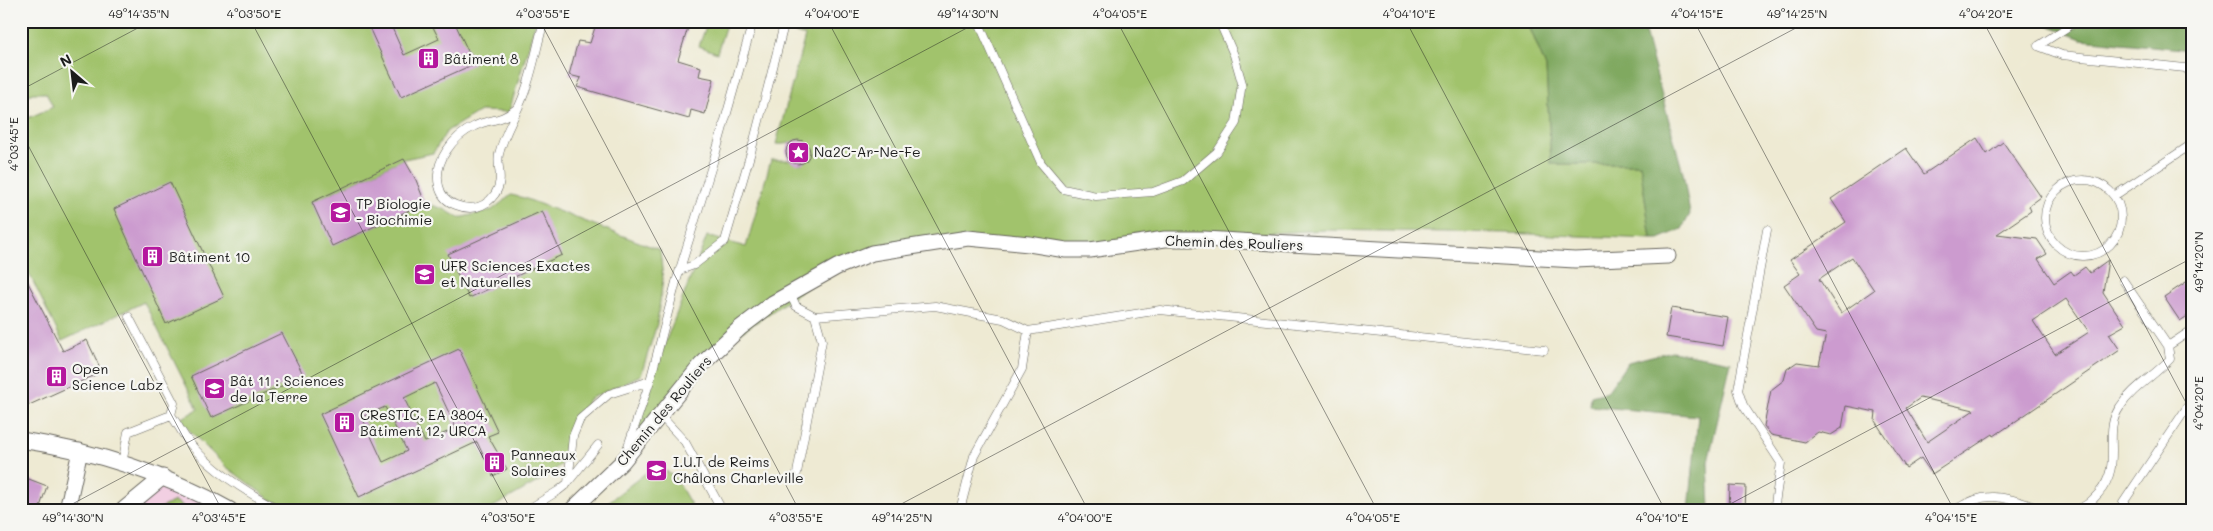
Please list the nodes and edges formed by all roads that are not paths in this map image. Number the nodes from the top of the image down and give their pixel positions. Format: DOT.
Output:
graph roads {
  1 [pos="544,21"];
  2 [pos="752,21"];
  3 [pos="786,21"];
  4 [pos="978,21"];
  5 [pos="1219,21"];
  6 [pos="2077,21"];
  7 [pos="2169,21"];
  8 [pos="2192,28"];
  9 [pos="2192,73"];
  10 [pos="516,110"];
  11 [pos="2192,144"];
  12 [pos="2114,196"];
  13 [pos="1768,230"];
  14 [pos="1668,256"];
  15 [pos="680,270"];
  16 [pos="2122,280"];
  17 [pos="790,293"];
  18 [pos="815,316"];
  19 [pos="129,317"];
  20 [pos="2192,330"];
  21 [pos="1028,331"];
  22 [pos="2168,346"];
  23 [pos="1544,350"];
  24 [pos="650,381"];
  25 [pos="2192,400"];
  26 [pos="171,415"];
  27 [pos="661,416"];
  28 [pos="21,440"];
  29 [pos="598,445"];
  30 [pos="80,451"];
  31 [pos="623,461"];
  32 [pos="122,464"];
  33 [pos="798,473"];
  34 [pos="163,477"];
  35 [pos="568,483"];
  36 [pos="67,510"];
  37 [pos="122,510"];
  38 [pos="230,510"];
  39 [pos="280,510"];
  40 [pos="527,510"];
  41 [pos="572,510"];
  42 [pos="722,510"];
  43 [pos="960,510"];
  44 [pos="1778,510"];
  45 [pos="1955,510"];
  46 [pos="2044,510"];
  47 [pos="2076,510"];
  48 [pos="2122,510"];
  1 -- 10 [label="lane"];
  2 -- 15 [label="lane"];
  3 -- 15 [label="lane"];
  4 -- 5 [label="lane"];
  6 -- 9 [label="lane"];
  7 -- 8 [label="lane"];
  10 -- 10 [label="lane"];
  11 -- 12 [label="lane"];
  12 -- 12 [label="lane"];
  13 -- 44 [label="lane"];
  14 -- 17 [label="street, Chemin des Rouliers"];
  15 -- 24 [label="lane"];
  16 -- 22 [label="lane"];
  17 -- 18 [label="lane"];
  17 -- 27 [label="street, Chemin des Rouliers"];
  18 -- 21 [label="lane"];
  18 -- 33 [label="lane"];
  19 -- 26 [label="lane"];
  20 -- 22 [label="lane"];
  21 -- 23 [label="lane"];
  21 -- 43 [label="lane"];
  22 -- 47 [label="lane"];
  24 -- 31 [label="lane"];
  24 -- 35 [label="lane"];
  25 -- 48 [label="lane"];
  26 -- 32 [label="lane"];
  26 -- 39 [label="lane"];
  27 -- 31 [label="street, Chemin des Rouliers"];
  27 -- 42 [label="lane"];
  28 -- 30 [label="street"];
  29 -- 35 [label="lane"];
  30 -- 32 [label="street"];
  30 -- 36 [label="street"];
  31 -- 41 [label="street, Chemin des Rouliers"];
  32 -- 34 [label="street"];
  34 -- 37 [label="street"];
  34 -- 38 [label="street"];
  35 -- 40 [label="lane"];
  45 -- 46 [label="lane"];
}
